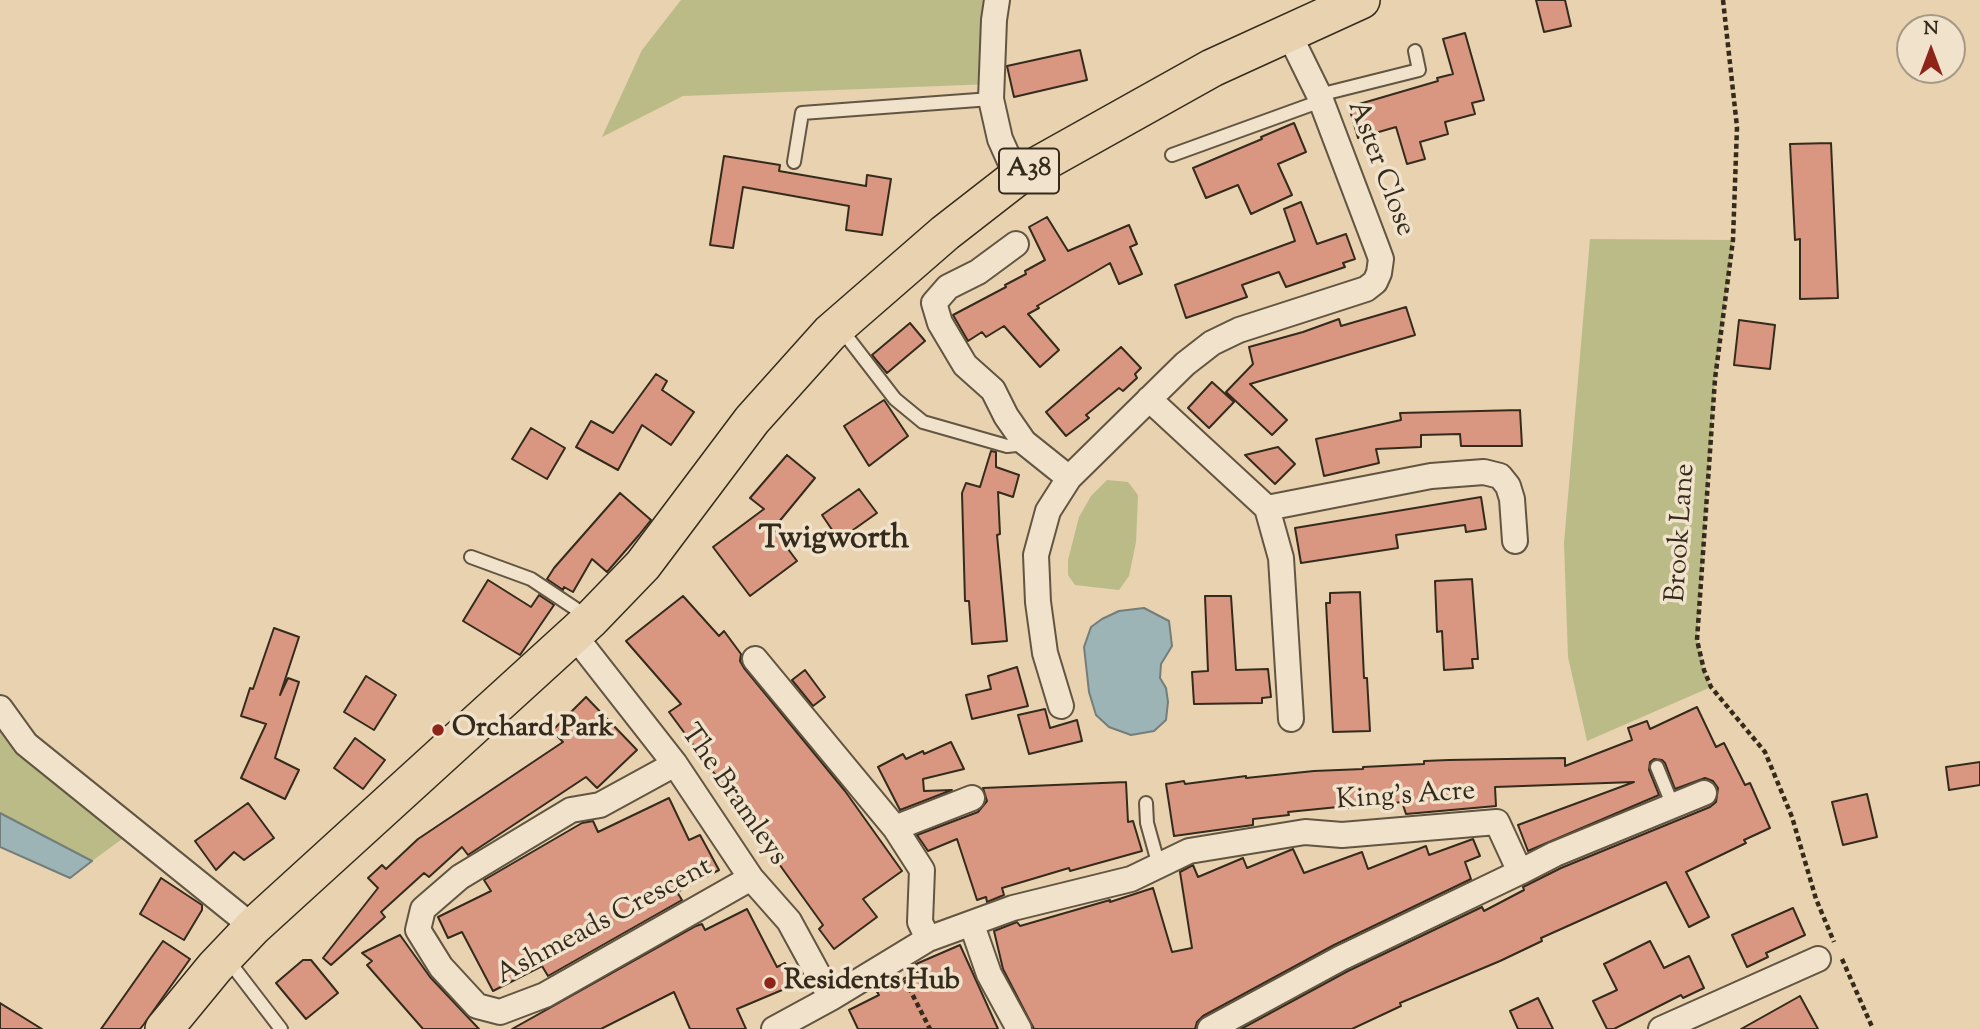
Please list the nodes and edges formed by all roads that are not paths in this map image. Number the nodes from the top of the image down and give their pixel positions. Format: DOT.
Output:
graph roads {
  1 [pos="997,0"];
  2 [pos="1362,0"];
  3 [pos="1289,34"];
  4 [pos="1415,51"];
  5 [pos="1320,98"];
  6 [pos="991,99"];
  7 [pos="1172,155"];
  8 [pos="794,162"];
  9 [pos="1017,177"];
  10 [pos="1016,244"];
  11 [pos="838,326"];
  12 [pos="1149,398"];
  13 [pos="1026,444"];
  14 [pos="1069,478"];
  15 [pos="1267,508"];
  16 [pos="1515,541"];
  17 [pos="471,557"];
  18 [pos="582,627"];
  19 [pos="755,659"];
  20 [pos="1062,693"];
  21 [pos="0,708"];
  22 [pos="1291,719"];
  23 [pos="675,764"];
  24 [pos="1657,767"];
  25 [pos="1704,793"];
  26 [pos="972,798"];
  27 [pos="1146,803"];
  28 [pos="1673,806"];
  29 [pos="895,828"];
  30 [pos="1159,866"];
  31 [pos="1520,872"];
  32 [pos="751,878"];
  33 [pos="972,925"];
  34 [pos="253,927"];
  35 [pos="928,939"];
  36 [pos="225,957"];
  37 [pos="1818,959"];
  38 [pos="831,998"];
  39 [pos="808,1021"];
  40 [pos="164,1029"];
  41 [pos="281,1029"];
  42 [pos="774,1029"];
  43 [pos="1019,1029"];
  44 [pos="1210,1029"];
  45 [pos="1661,1029"];
  1 -- 6 [label="street"];
  2 -- 3 [label="main road, A38"];
  3 -- 5 [label="street, Aster Close"];
  3 -- 9 [label="main road, A38"];
  4 -- 5 [label="lane"];
  5 -- 7 [label="lane"];
  5 -- 12 [label="street, Aster Close"];
  6 -- 8 [label="lane"];
  6 -- 9 [label="street"];
  9 -- 11 [label="main road, A38"];
  10 -- 13 [label="street"];
  11 -- 13 [label="lane"];
  11 -- 18 [label="main road, A38"];
  12 -- 14 [label="street, Aster Close"];
  12 -- 15 [label="street"];
  13 -- 14 [label="street"];
  14 -- 20 [label="street, Aster Close"];
  15 -- 16 [label="street"];
  15 -- 22 [label="street"];
  17 -- 18 [label="lane"];
  18 -- 23 [label="street, The Bramleys"];
  18 -- 34 [label="main road, A38"];
  19 -- 29 [label="street"];
  21 -- 34 [label="street"];
  23 -- 32 [label="street, The Bramleys"];
  23 -- 32 [label="street, Ashmeads Crescent"];
  24 -- 28 [label="lane"];
  25 -- 28 [label="street"];
  26 -- 29 [label="street"];
  27 -- 30 [label="lane"];
  28 -- 31 [label="street"];
  29 -- 35 [label="street"];
  30 -- 31 [label="street, King's Acre"];
  30 -- 33 [label="street"];
  31 -- 44 [label="street"];
  32 -- 38 [label="street, The Bramleys"];
  33 -- 35 [label="street"];
  33 -- 43 [label="street"];
  34 -- 36 [label="main road, A38"];
  35 -- 38 [label="street"];
  36 -- 40 [label="main road, A38"];
  36 -- 41 [label="lane"];
  37 -- 45 [label="street"];
  38 -- 39 [label="street"];
  39 -- 42 [label="street"];
}
